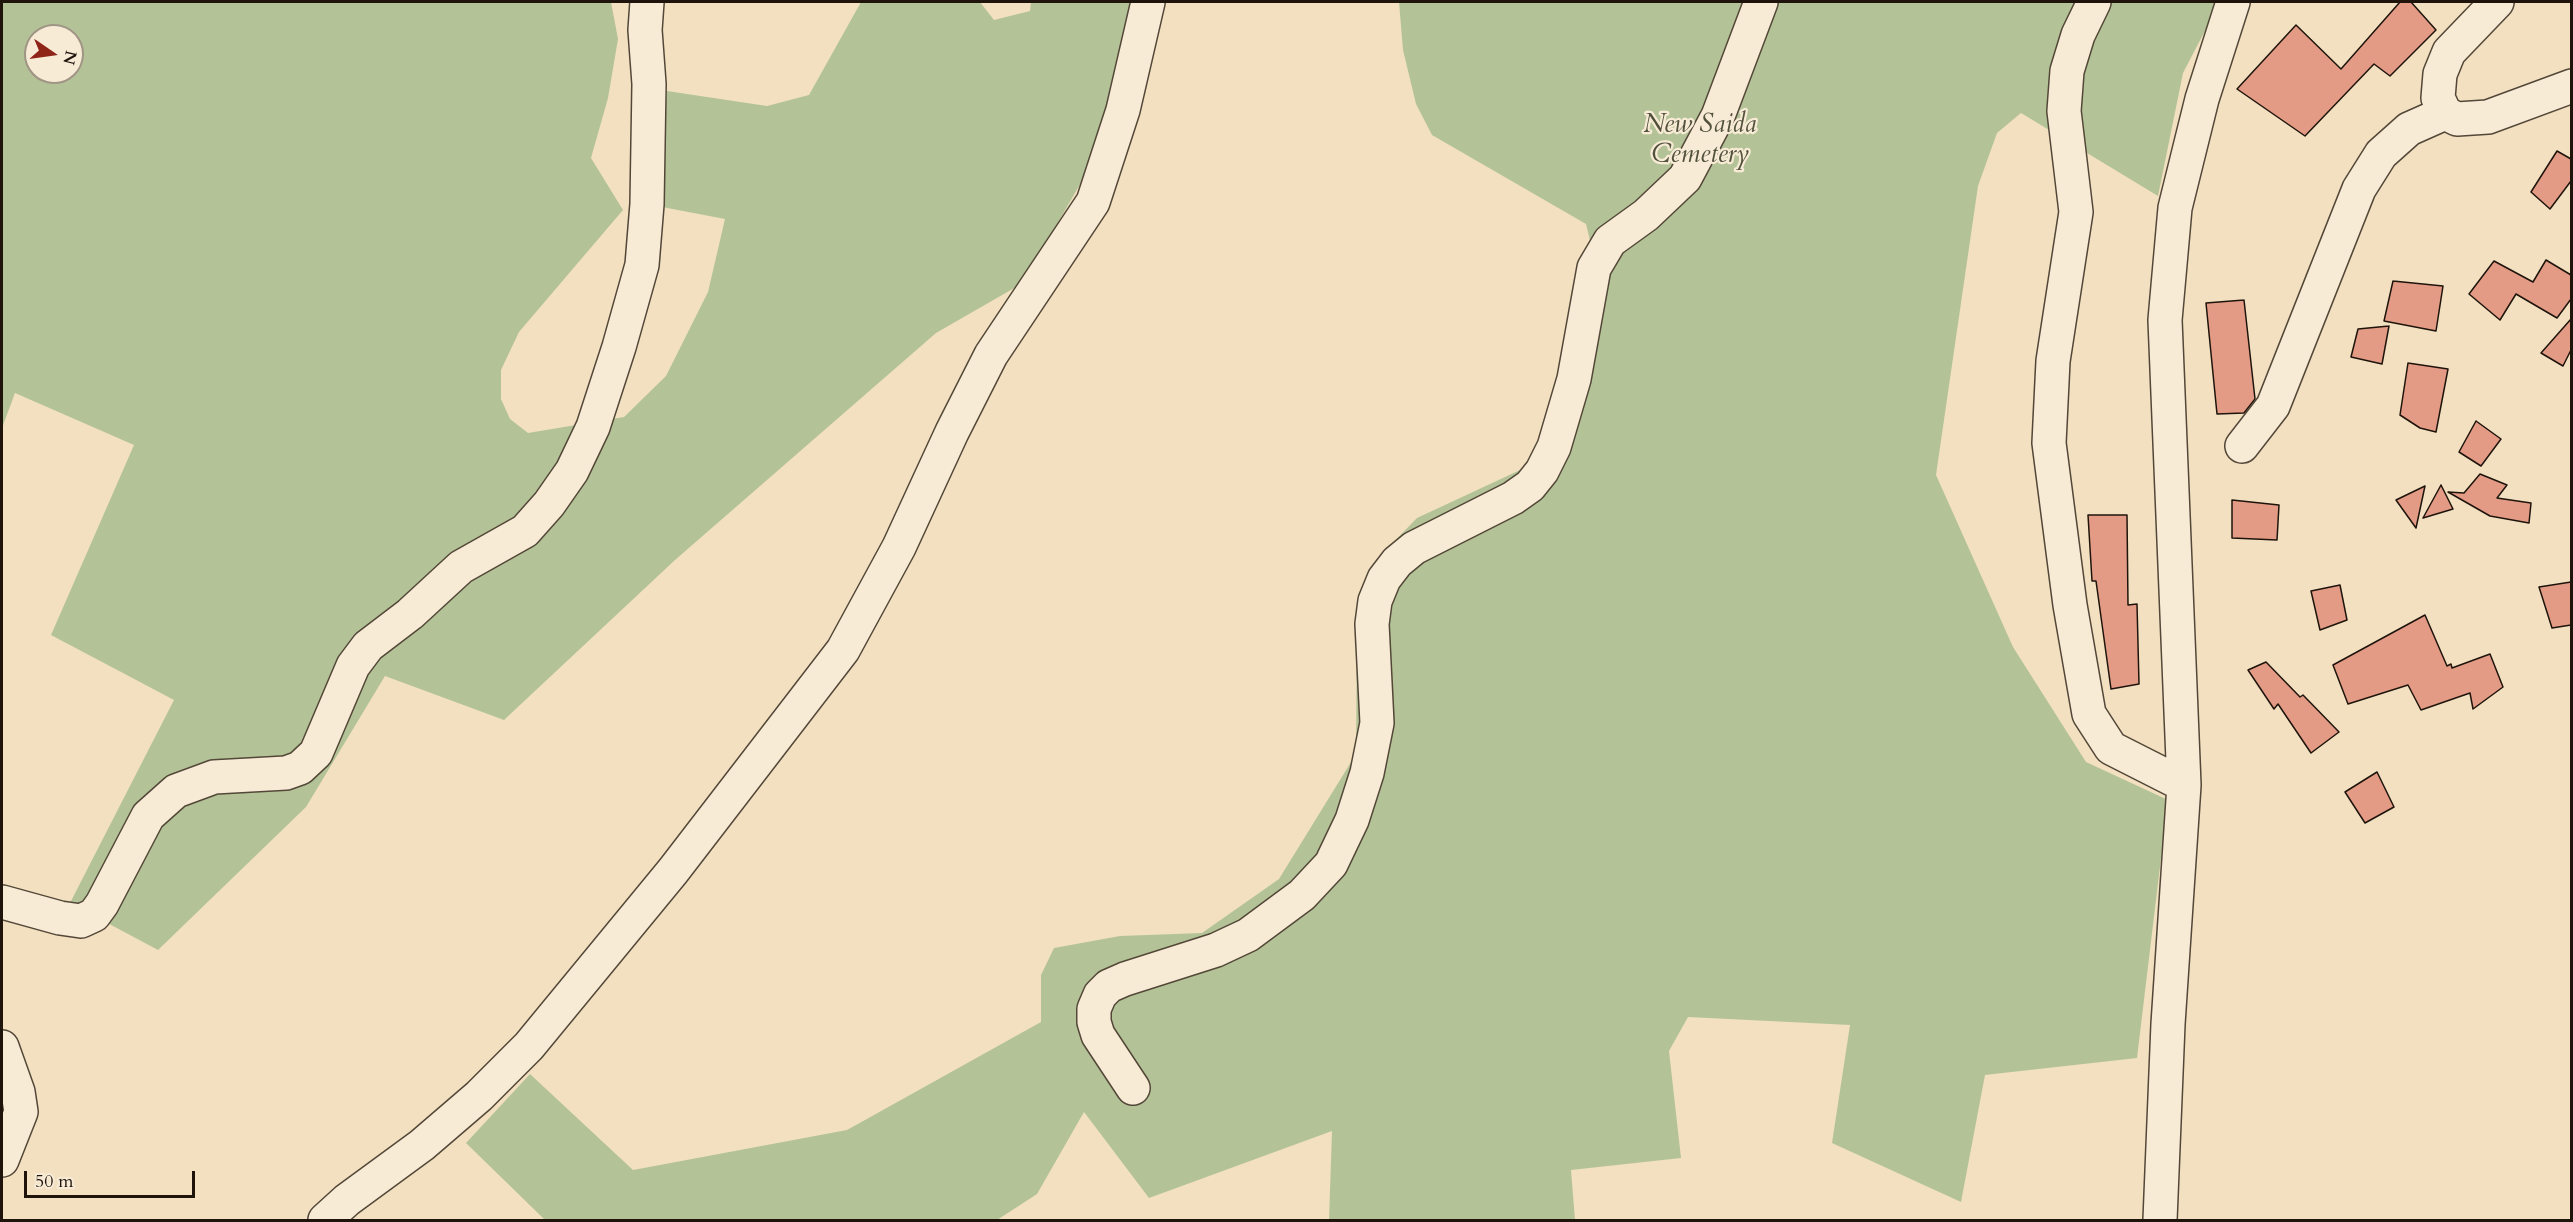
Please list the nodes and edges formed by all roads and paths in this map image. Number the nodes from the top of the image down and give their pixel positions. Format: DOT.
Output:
graph roads {
  1 [pos="647,2"];
  2 [pos="1148,2"];
  3 [pos="1761,2"];
  4 [pos="2094,2"];
  5 [pos="2234,2"];
  6 [pos="2497,2"];
  7 [pos="2571,86"];
  8 [pos="2445,113"];
  9 [pos="2242,446"];
  10 [pos="2184,785"];
  11 [pos="2,902"];
  12 [pos="2,1047"];
  13 [pos="1133,1088"];
  14 [pos="2,1160"];
  15 [pos="326,1221"];
  16 [pos="2160,1221"];
  1 -- 11 [label="street"];
  2 -- 15 [label="street"];
  3 -- 13 [label="street"];
  4 -- 10 [label="street"];
  5 -- 10 [label="street"];
  6 -- 8 [label="street"];
  7 -- 8 [label="street"];
  8 -- 9 [label="street"];
  10 -- 16 [label="street"];
  12 -- 14 [label="street"];
}
